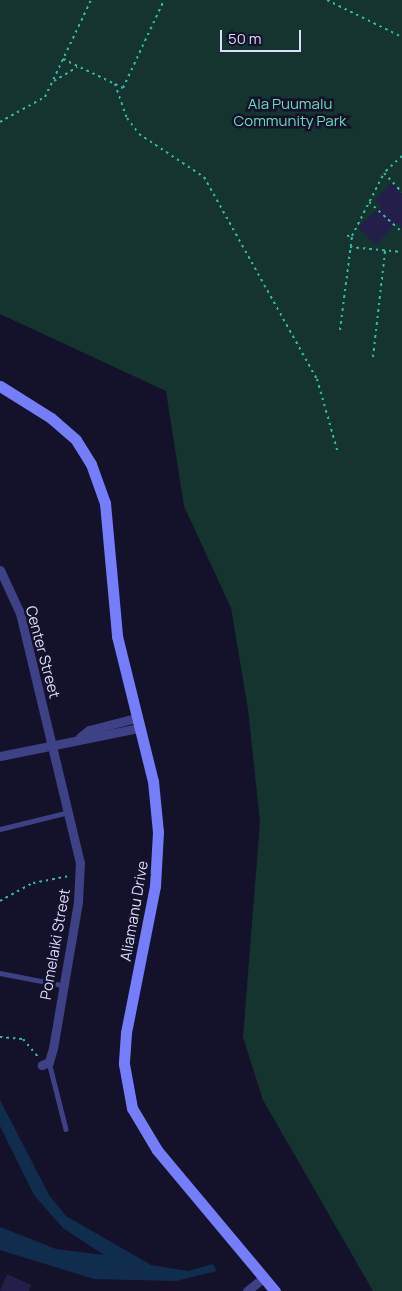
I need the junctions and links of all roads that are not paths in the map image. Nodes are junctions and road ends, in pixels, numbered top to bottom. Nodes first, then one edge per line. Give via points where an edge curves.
1 (0, 386) edge
2 (0, 570) edge
3 (138, 723) junction
4 (52, 743) junction
5 (0, 756) edge
6 (71, 812) junction
7 (0, 829) edge
8 (0, 973) edge
9 (62, 985) junction
10 (46, 1064) joint
11 (66, 1129) dead end
12 (264, 1277) junction
13 (272, 1290) edge
14 (247, 1291) edge

1 - 3 street, Aliamanu Drive via 64,428 83,448 96,474 106,510 117,636
2 - 4 street, Center Street via 20,613
3 - 4 street via 89,730 80,737
3 - 12 street, Aliamanu Drive via 153,782 158,848 151,913 127,1018 124,1064 128,1093 157,1150
4 - 5 street
4 - 6 street, Pomelaiki Street
6 - 7 lane
6 - 9 street, Pomelaiki Street via 80,883
8 - 9 lane
9 - 10 street, Pomelaiki Street
10 - 11 lane, Pomelaiki Street
12 - 13 street, Aliamanu Drive
12 - 14 street

